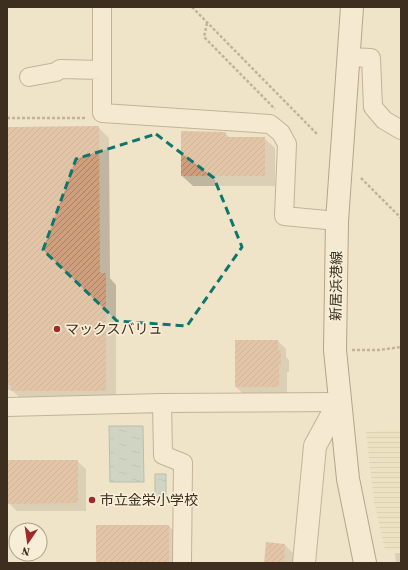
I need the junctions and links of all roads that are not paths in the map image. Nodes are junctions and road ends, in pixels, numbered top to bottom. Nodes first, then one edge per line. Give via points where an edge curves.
1 (102, 7) edge
2 (352, 7) edge
3 (348, 57) junction
4 (102, 70) junction
5 (29, 77) dead end
6 (401, 130) edge
7 (337, 221) junction
8 (162, 402) junction
9 (339, 402) junction
10 (7, 406) edge
11 (182, 563) edge
12 (304, 563) edge
13 (365, 563) edge

1 - 4 street
2 - 3 main road, 新居浜港線
3 - 6 street via 371,58 373,107 384,120
3 - 7 main road, 新居浜港線
4 - 5 street via 60,69
4 - 7 street via 102,113 270,124 281,133 287,144 284,216
7 - 9 main road, 新居浜港線 via 335,350
8 - 9 street
8 - 10 street
8 - 11 street via 163,455 183,464
9 - 12 main road via 315,446
9 - 13 main road, 新居浜港線 via 348,479

